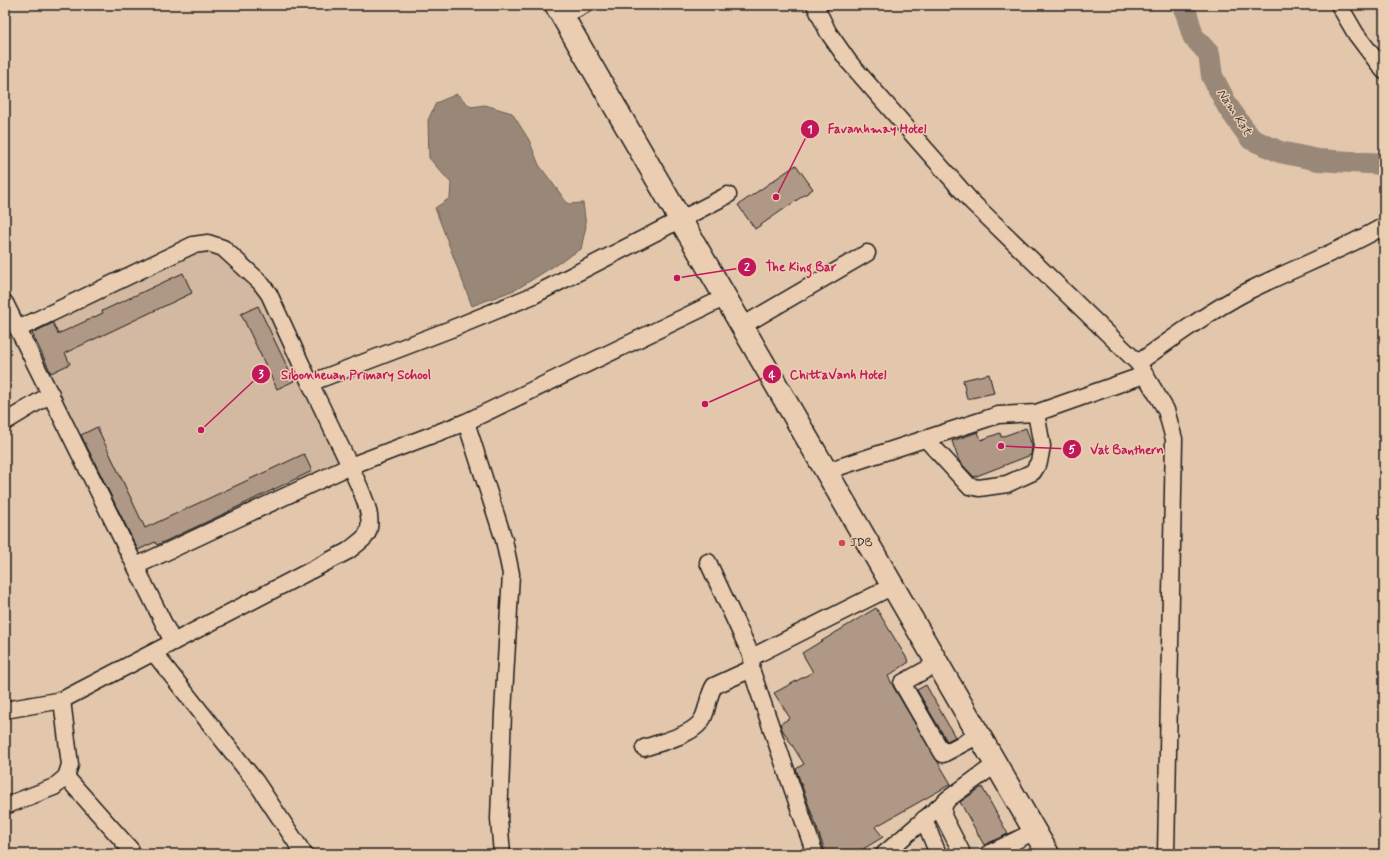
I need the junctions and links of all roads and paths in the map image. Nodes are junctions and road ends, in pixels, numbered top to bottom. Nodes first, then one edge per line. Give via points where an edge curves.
1 (584, 5) edge
2 (815, 5) edge
3 (1339, 5) edge
4 (560, 9) edge
5 (1384, 70) edge
6 (728, 195) dead end
7 (681, 220) junction
8 (1384, 226) edge
9 (867, 253) dead end
10 (726, 297) junction
11 (5, 302) edge
12 (742, 326) junction
13 (18, 329) junction
14 (1141, 369) junction
15 (310, 382) junction
16 (51, 394) junction
17 (1036, 413) junction
18 (5, 422) edge
19 (466, 422) junction
20 (926, 439) junction
21 (350, 466) junction
22 (827, 471) junction
23 (708, 562) dead end
24 (136, 566) junction
25 (893, 586) junction
26 (173, 642) junction
27 (154, 653) junction
28 (938, 663) junction
29 (752, 664) junction
30 (62, 700) junction
31 (5, 710) edge
32 (979, 735) junction
33 (644, 748) dead end
34 (996, 764) junction
35 (66, 777) junction
36 (948, 799) junction
37 (5, 806) edge
38 (924, 819) junction
39 (1035, 831) junction
40 (131, 850) dead end
41 (893, 851) edge
42 (963, 853) edge
43 (304, 854) edge
44 (502, 854) edge
45 (815, 854) edge
46 (938, 854) edge
47 (988, 854) edge
48 (1048, 854) edge
49 (1166, 854) edge

1 - 4 street
2 - 14 street via 828,32 850,62 971,201
3 - 5 street via 1356,34
4 - 7 highway
6 - 7 street
7 - 10 highway
7 - 15 street via 534,295
8 - 14 street via 1214,310
9 - 12 street
10 - 12 highway
10 - 19 street
11 - 13 street
12 - 22 highway
13 - 15 street via 193,245 208,243 223,248 260,282 269,294
13 - 16 street
14 - 17 street
14 - 49 street via 1166,410 1174,439
15 - 21 street
16 - 18 street
16 - 24 street
17 - 20 street via 998,415
17 - 20 street via 1042,446 1039,462 1033,472 1007,484 979,488 969,486
19 - 21 street
19 - 44 street via 504,540 511,574 499,819
20 - 22 street
21 - 24 street
21 - 26 street via 370,521 366,536 348,551
22 - 25 highway
23 - 29 street
24 - 26 street
25 - 28 highway
25 - 29 street
26 - 27 street
27 - 30 street
27 - 43 street via 256,782
28 - 32 highway
28 - 32 street via 902,683 943,754
29 - 33 street via 714,686 700,725
29 - 45 street
30 - 31 street
30 - 35 street via 70,765
32 - 34 highway
34 - 36 street
34 - 39 highway
35 - 37 street via 54,787
35 - 40 street
36 - 38 street
36 - 42 street via 943,816
38 - 41 street
38 - 46 street
39 - 47 street
39 - 48 highway

